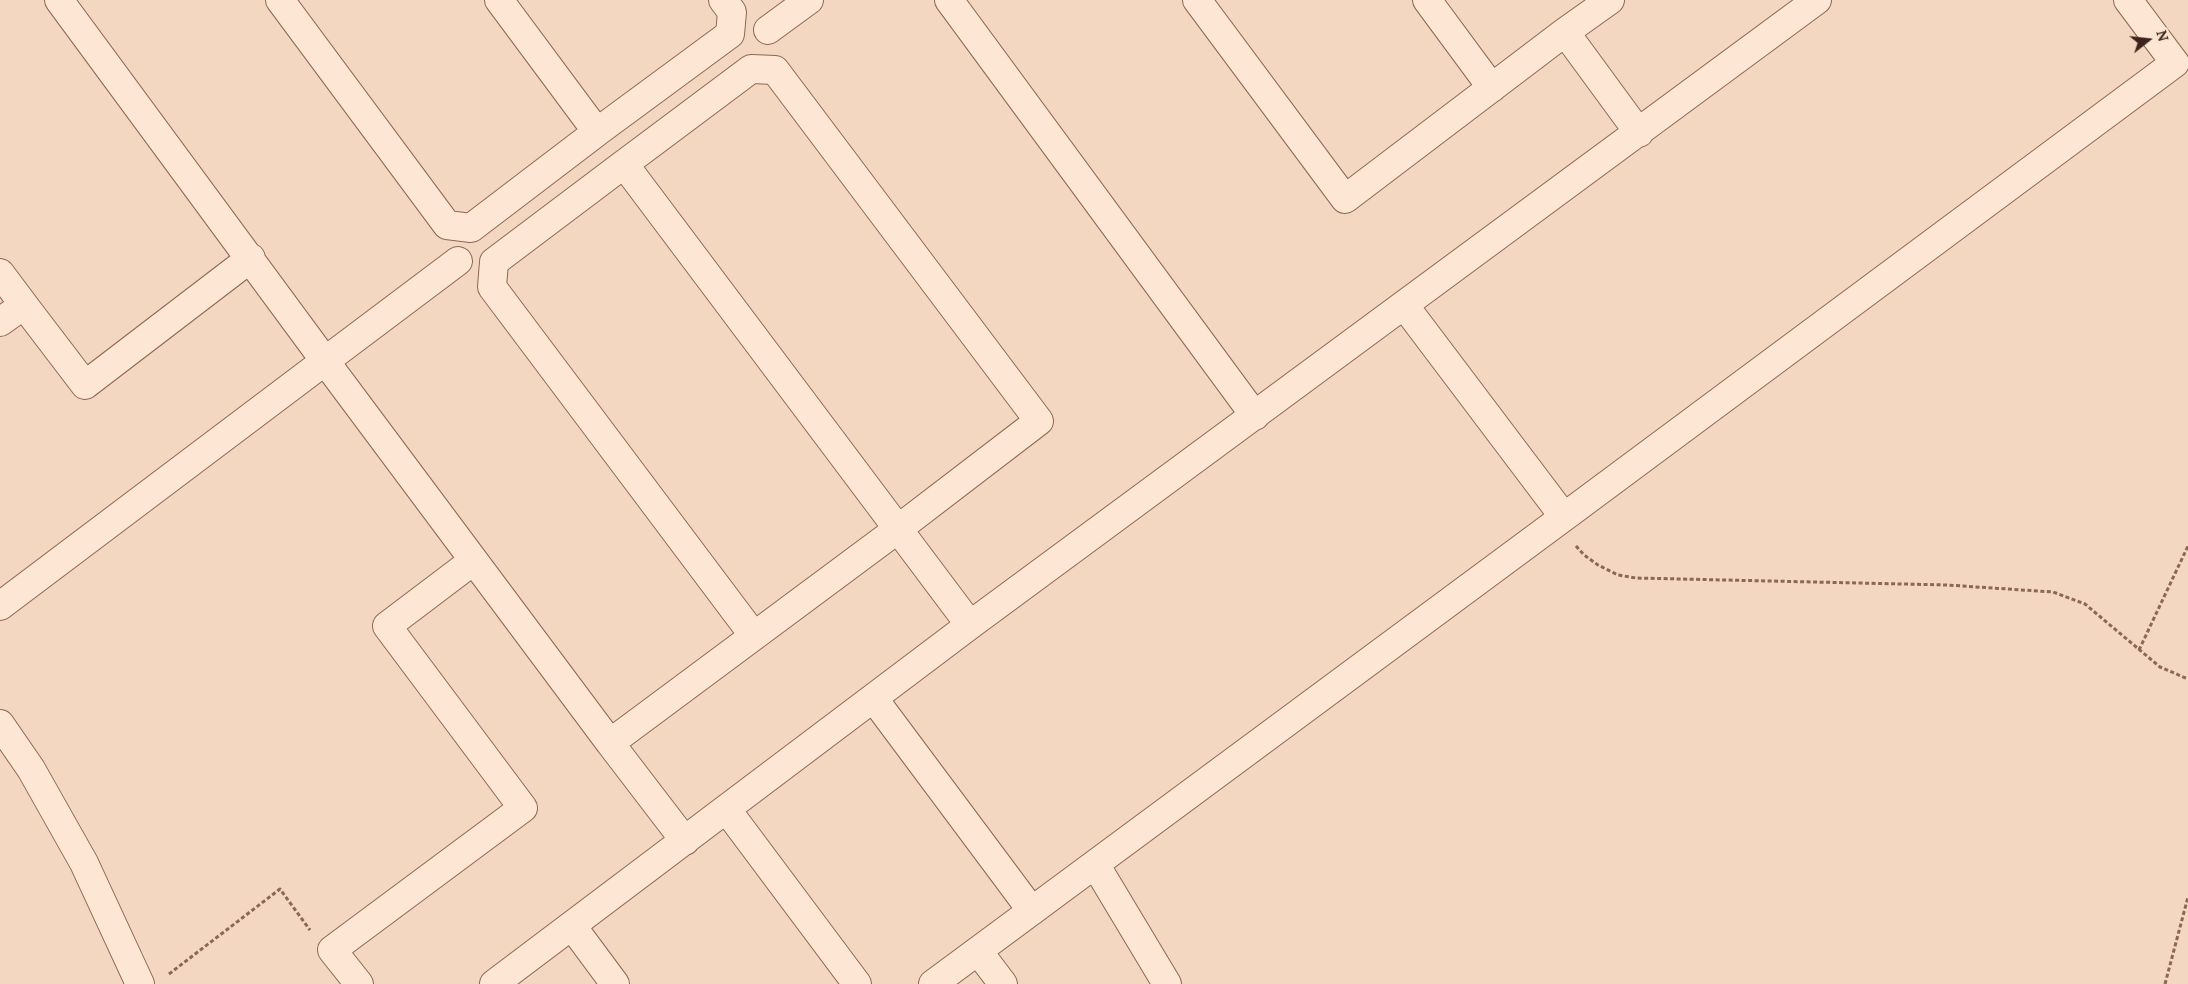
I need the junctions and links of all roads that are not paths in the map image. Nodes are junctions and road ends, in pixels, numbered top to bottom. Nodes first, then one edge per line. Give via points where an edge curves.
1 (59, 0) edge
2 (280, 0) edge
3 (499, 0) edge
4 (723, 0) edge
5 (809, 0) edge
6 (949, 0) edge
7 (1197, 0) edge
8 (1427, 0) edge
9 (1610, 0) edge
10 (1817, 0) edge
11 (2128, 0) edge
12 (768, 30) dead end
13 (1565, 32) junction
14 (1492, 88) junction
15 (597, 132) junction
16 (1639, 133) junction
17 (624, 164) junction
18 (251, 258) junction
19 (458, 262) dead end
20 (0, 273) edge
21 (24, 305) junction
22 (1404, 305) junction
23 (0, 322) edge
24 (325, 361) junction
25 (1255, 416) junction
26 (1560, 519) junction
27 (898, 529) junction
28 (473, 561) junction
29 (0, 606) edge
30 (970, 625) junction
31 (754, 636) junction
32 (874, 699) junction
33 (0, 724) edge
34 (610, 743) junction
35 (727, 810) junction
36 (685, 841) junction
37 (1095, 864) junction
38 (1032, 910) junction
39 (572, 926) junction
40 (978, 951) junction
41 (140, 984) edge
42 (359, 984) edge
43 (494, 984) edge
44 (615, 984) edge
45 (856, 984) edge
46 (933, 984) edge
47 (1003, 984) edge
48 (1167, 984) edge

1 - 18 street
2 - 15 street via 447,225 471,228
3 - 15 street
4 - 15 street via 732,12 730,34
5 - 12 street
6 - 25 street
7 - 14 street via 1345,199
8 - 14 street
9 - 13 street
10 - 16 street
11 - 26 street via 2175,63
13 - 14 street
13 - 16 street
16 - 22 street
17 - 27 street
17 - 27 street via 752,69 776,70 1039,421
17 - 31 street via 494,262 492,287
18 - 21 street via 85,385
18 - 24 street
19 - 24 street
20 - 21 street
21 - 23 street
22 - 25 street
22 - 26 street
24 - 28 street
24 - 29 street
25 - 30 street
26 - 37 street
27 - 30 street
27 - 31 street
28 - 34 street
28 - 42 street via 388,626 522,808 332,950
30 - 32 street
31 - 34 street
32 - 35 street
32 - 38 street
33 - 41 street via 31,769 84,864
34 - 36 street
35 - 36 street
35 - 45 street
36 - 39 street
37 - 38 street
37 - 48 street
38 - 40 street
39 - 43 street
39 - 44 street
40 - 46 street
40 - 47 street

